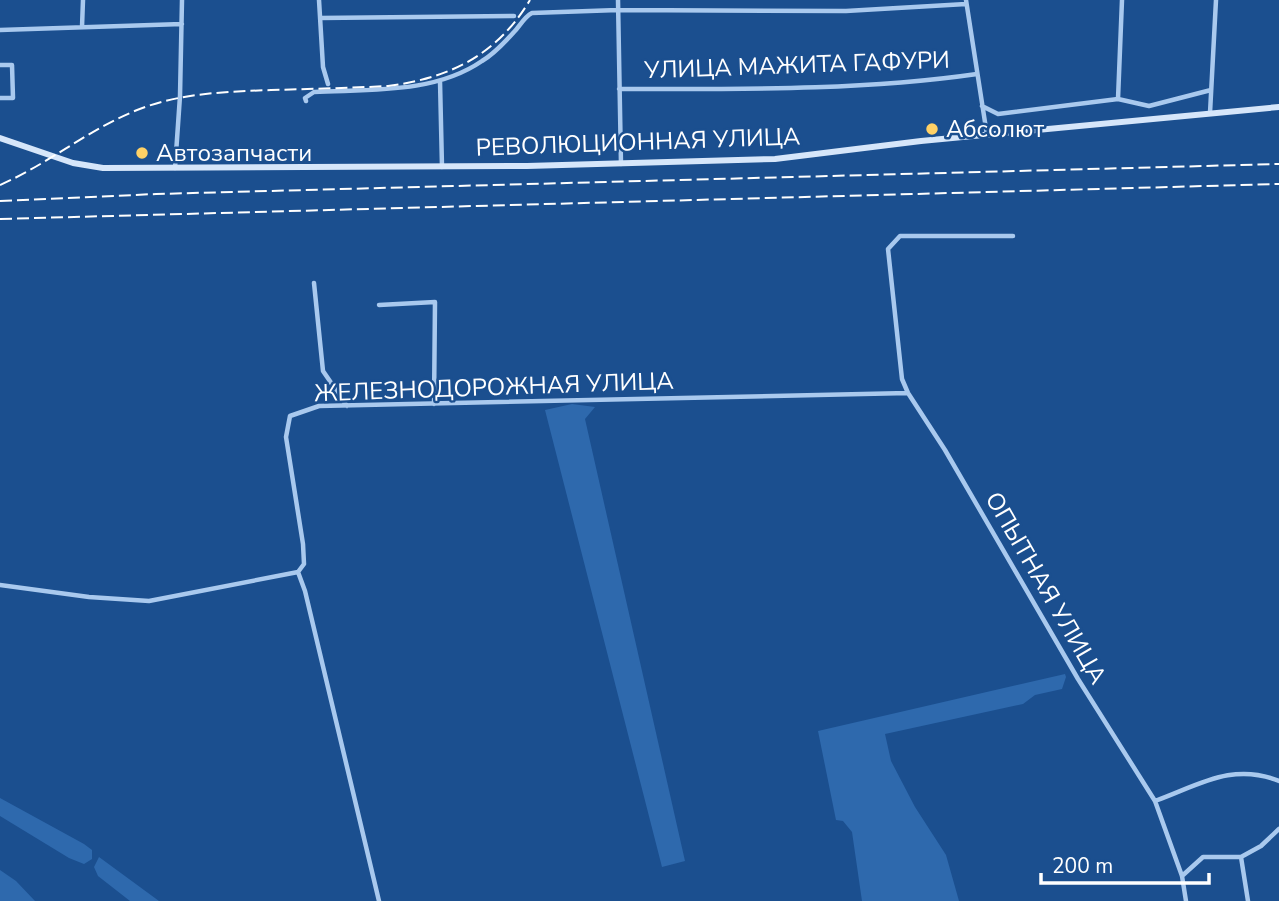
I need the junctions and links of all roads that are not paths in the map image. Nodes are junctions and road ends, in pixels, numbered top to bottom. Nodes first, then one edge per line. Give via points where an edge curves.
1 (83, 0) edge
2 (182, 0) edge
3 (319, 0) edge
4 (618, 0) edge
5 (1122, 0) edge
6 (1216, 0) edge
7 (966, 2) edge
8 (618, 10) junction
9 (514, 16) dead end
10 (320, 18) junction
11 (182, 24) junction
12 (82, 27) junction
13 (0, 30) edge
14 (0, 65) edge
15 (977, 75) junction
16 (440, 81) junction
17 (328, 84) dead end
18 (619, 89) junction
19 (1211, 90) junction
20 (0, 98) edge
21 (1118, 99) junction
22 (306, 101) dead end
23 (982, 106) junction
24 (1279, 107) edge
25 (1209, 113) junction
26 (987, 135) junction
27 (0, 138) edge
28 (621, 164) junction
29 (442, 167) junction
30 (175, 168) junction
31 (1013, 236) dead end
32 (314, 283) dead end
33 (379, 304) dead end
34 (908, 393) junction
35 (434, 404) junction
36 (347, 406) junction
37 (298, 572) junction
38 (0, 585) edge
39 (1279, 781) edge
40 (1155, 801) junction
41 (1279, 829) edge
42 (1241, 857) junction
43 (1182, 876) junction
44 (379, 901) edge
45 (1186, 901) edge
46 (1248, 901) edge

1 - 12 street
2 - 11 street
3 - 10 street
4 - 8 street
5 - 21 street
6 - 19 street
7 - 8 street via 846,11
7 - 15 street
8 - 16 street via 527,15 483,61
8 - 18 street
9 - 10 street
10 - 17 street
11 - 12 street
11 - 30 street
12 - 13 street
14 - 20 street via 12,65 13,98
15 - 18 street, УЛИЦА МАЖИТА ГАФУРИ via 926,82
15 - 23 street
16 - 22 street via 314,92
16 - 29 street
18 - 28 street
19 - 21 street via 1149,106
19 - 25 street
21 - 23 street via 998,114
23 - 26 street
24 - 25 main road, РЕВОЛЮЦИОННАЯ УЛИЦА
25 - 26 main road, РЕВОЛЮЦИОННАЯ УЛИЦА
26 - 28 main road, РЕВОЛЮЦИОННАЯ УЛИЦА via 775,159
27 - 30 main road, РЕВОЛЮЦИОННАЯ УЛИЦА via 87,166
28 - 29 main road, РЕВОЛЮЦИОННАЯ УЛИЦА
29 - 30 main road, РЕВОЛЮЦИОННАЯ УЛИЦА
31 - 34 street, ОПЫТНАЯ УЛИЦА via 900,236 888,249 902,379
32 - 36 street via 323,372
33 - 35 street via 435,302
34 - 35 street, ЖЕЛЕЗНОДОРОЖНАЯ УЛИЦА
34 - 40 street, ОПЫТНАЯ УЛИЦА
35 - 36 street, ЖЕЛЕЗНОДОРОЖНАЯ УЛИЦА
36 - 37 street, ЖЕЛЕЗНОДОРОЖНАЯ УЛИЦА via 319,407 290,416 286,437 303,544 304,564
37 - 38 street via 149,601
37 - 44 street
39 - 40 street via 1255,773 1229,774
40 - 43 street, ОПЫТНАЯ УЛИЦА
41 - 42 street
42 - 43 street via 1203,857
42 - 46 street
43 - 45 street, ОПЫТНАЯ УЛИЦА

